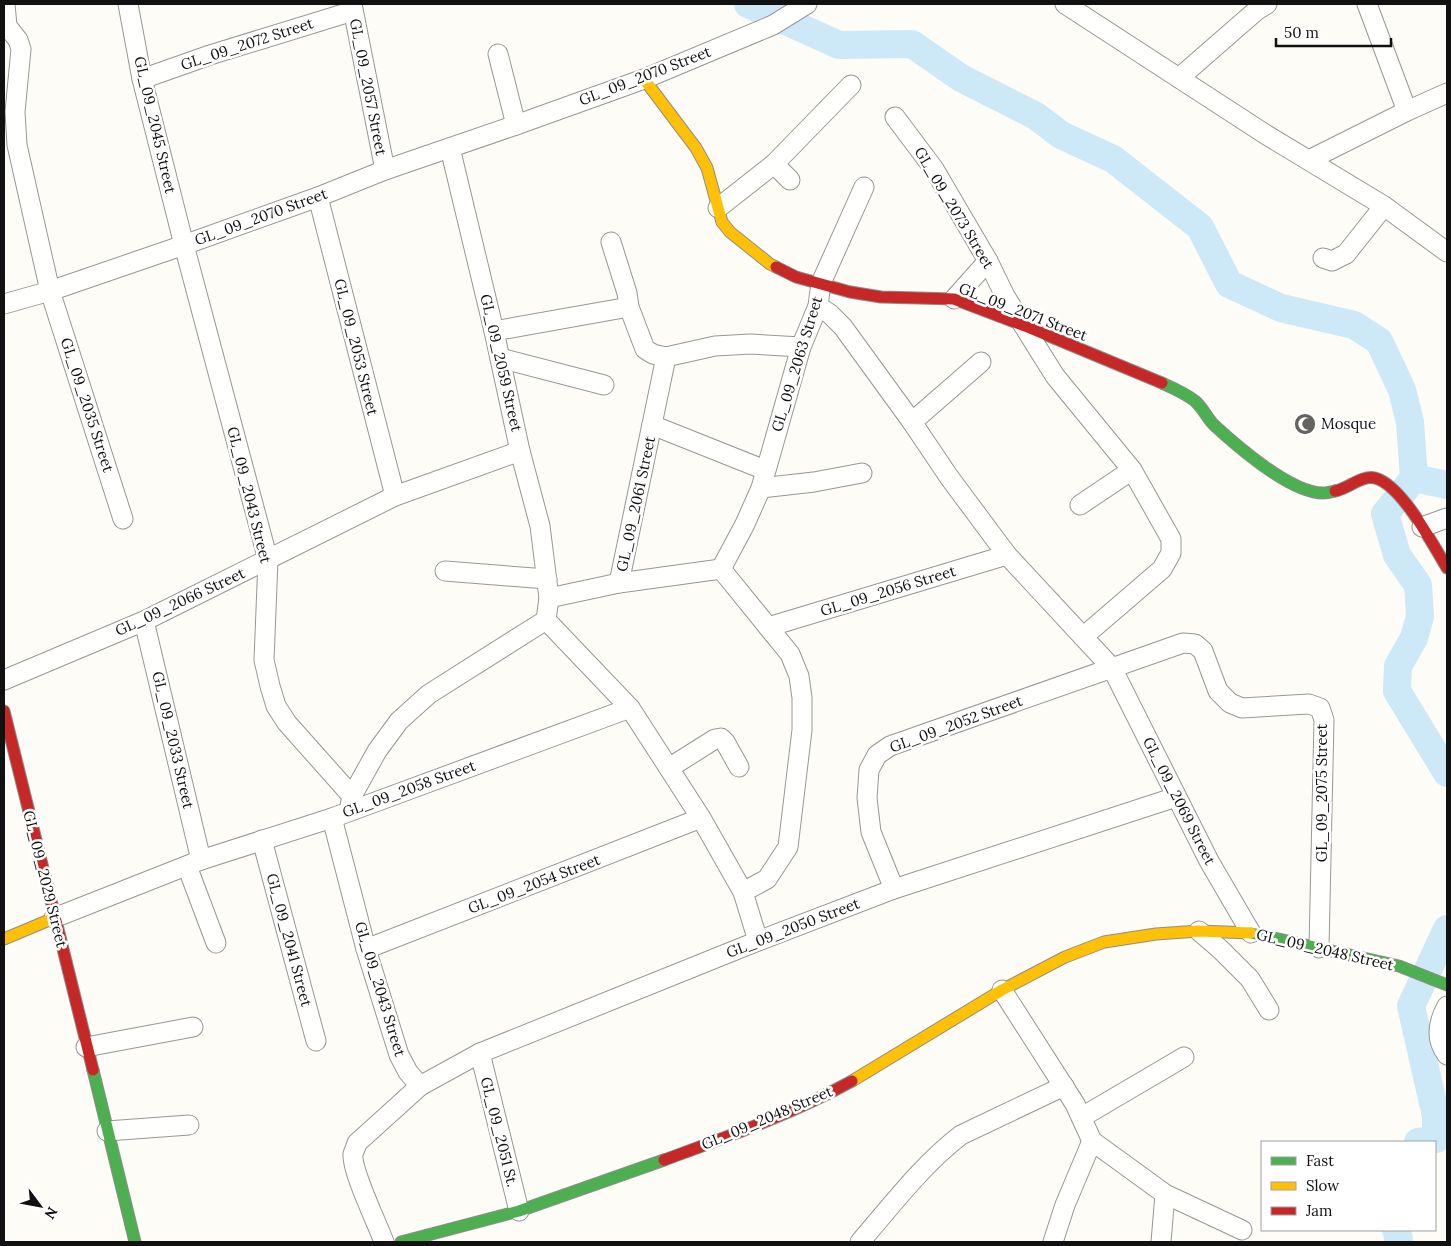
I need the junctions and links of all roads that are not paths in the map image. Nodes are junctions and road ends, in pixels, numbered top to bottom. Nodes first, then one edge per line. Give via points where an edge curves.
1 (5, 4) edge
2 (128, 4) edge
3 (807, 4) edge
4 (1065, 4) edge
5 (1367, 4) edge
6 (1258, 6) edge
7 (353, 7) edge
8 (5, 27) edge
9 (498, 54) dead end
10 (1178, 78) junction
11 (142, 79) junction
12 (644, 79) junction
13 (851, 86) dead end
14 (1447, 93) edge
15 (1407, 111) junction
16 (895, 117) dead end
17 (516, 125) junction
18 (450, 148) junction
19 (1309, 160) junction
20 (774, 164) junction
21 (385, 170) junction
22 (790, 180) dead end
23 (864, 187) dead end
24 (318, 197) junction
25 (1384, 206) junction
26 (718, 208) junction
27 (611, 242) dead end
28 (184, 245) junction
29 (1447, 252) edge
30 (1323, 258) dead end
31 (988, 261) junction
32 (821, 283) junction
33 (50, 291) junction
34 (954, 299) junction
35 (4, 304) edge
36 (629, 306) junction
37 (818, 306) junction
38 (1025, 326) junction
39 (494, 331) junction
40 (800, 347) junction
41 (666, 357) junction
42 (500, 358) junction
43 (981, 362) dead end
44 (604, 385) dead end
45 (912, 422) junction
46 (652, 425) junction
47 (520, 451) junction
48 (1132, 470) junction
49 (862, 473) dead end
50 (763, 479) junction
51 (395, 496) junction
52 (1080, 506) dead end
53 (1447, 518) edge
54 (124, 519) dead end
55 (1417, 519) junction
56 (1007, 555) junction
57 (268, 560) junction
58 (1447, 568) edge
59 (721, 569) junction
60 (445, 571) dead end
61 (547, 579) junction
62 (619, 583) junction
63 (549, 598) junction
64 (546, 620) junction
65 (144, 621) junction
66 (768, 626) junction
67 (1083, 637) junction
68 (1112, 668) junction
69 (4, 680) edge
70 (630, 708) junction
71 (4, 711) edge
72 (739, 767) dead end
73 (669, 768) junction
74 (1176, 797) junction
75 (345, 808) junction
76 (701, 818) junction
77 (262, 840) junction
78 (194, 863) junction
79 (894, 889) junction
80 (743, 892) junction
81 (54, 918) junction
82 (1199, 931) junction
83 (1251, 933) junction
84 (4, 939) edge
85 (758, 941) junction
86 (216, 943) dead end
87 (1320, 948) junction
88 (366, 949) junction
89 (1442, 983) edge
90 (1002, 990) junction
91 (1447, 1006) edge
92 (1269, 1010) dead end
93 (193, 1027) dead end
94 (316, 1040) dead end
95 (86, 1047) junction
96 (480, 1053) junction
97 (1447, 1055) edge
98 (1184, 1057) dead end
99 (420, 1086) junction
100 (1064, 1086) junction
101 (1082, 1117) junction
102 (189, 1125) dead end
103 (107, 1131) junction
104 (1092, 1140) junction
105 (1165, 1194) junction
106 (519, 1211) junction
107 (1242, 1230) dead end
108 (434, 1238) edge
109 (135, 1242) edge
110 (384, 1242) edge
111 (401, 1242) edge
112 (860, 1242) edge
113 (1053, 1242) edge
114 (1162, 1242) edge

1 - 8 street
2 - 11 street, GL_09_2045 Street
3 - 12 street, GL_09_2070 Street via 774,25
4 - 10 street
5 - 15 street
6 - 10 street
7 - 11 street, GL_09_2072 Street
7 - 21 street, GL_09_2057 Street
8 - 33 street, GL_09_2035 Street via 18,40 21,49 15,112 17,145
9 - 17 street
10 - 19 street
11 - 28 street, GL_09_2045 Street
12 - 17 street, GL_09_2070 Street
12 - 26 street, GL_09_2071 Street via 696,148 706,168
13 - 20 street
14 - 15 street
15 - 19 street
16 - 31 street, GL_09_2073 Street via 934,168
17 - 18 street, GL_09_2070 Street
18 - 21 street, GL_09_2070 Street
18 - 39 street, GL_09_2059 Street
19 - 25 street
20 - 22 street
20 - 26 street
21 - 24 street, GL_09_2070 Street
23 - 32 street, GL_09_2063 Street
24 - 28 street, GL_09_2070 Street
24 - 51 street, GL_09_2053 Street
25 - 29 street
25 - 30 street via 1346,254 1332,261
26 - 32 street, GL_09_2071 Street via 722,222 730,232 770,264 796,277
27 - 36 street
28 - 33 street, GL_09_2070 Street
28 - 57 street, GL_09_2043 Street
31 - 34 street
31 - 38 street, GL_09_2073 Street via 1005,296
32 - 34 street, GL_09_2071 Street via 881,298
32 - 37 street, GL_09_2063 Street
33 - 35 street, GL_09_2070 Street
33 - 54 street, GL_09_2035 Street
34 - 38 street, GL_09_2071 Street
36 - 39 street
36 - 41 street via 645,349
37 - 40 street, GL_09_2063 Street
37 - 45 street, GL_09_2069 Street via 843,327
38 - 48 street, GL_09_2073 Street via 1055,376
38 - 55 street, GL_09_2071 Street via 1174,388 1196,402 1213,424 1288,482 1323,493 1342,490 1365,478 1376,478 1391,487
39 - 42 street, GL_09_2059 Street
40 - 41 street via 716,346
40 - 50 street, GL_09_2063 Street
41 - 46 street, GL_09_2061 Street
42 - 44 street
42 - 47 street, GL_09_2059 Street
43 - 45 street
45 - 56 street, GL_09_2069 Street
46 - 50 street, GL_09_2061 Street
46 - 62 street, GL_09_2061 Street
47 - 51 street, GL_09_2066 Street
47 - 61 street, GL_09_2059 Street via 540,526
48 - 52 street
48 - 67 street, GL_09_2073 Street via 1171,539 1171,553 1162,569
49 - 50 street via 814,482
50 - 59 street, GL_09_2063 Street via 745,524
51 - 57 street, GL_09_2066 Street
53 - 55 street
55 - 58 street
56 - 66 street, GL_09_2056 Street
56 - 67 street, GL_09_2069 Street
57 - 65 street, GL_09_2066 Street
57 - 75 street, GL_09_2043 Street via 264,660 276,706
59 - 62 street
59 - 66 street
60 - 61 street
61 - 63 street, GL_09_2059 Street
62 - 63 street
63 - 64 street, GL_09_2059 Street
64 - 70 street
64 - 75 street via 429,694 399,721 377,751
65 - 69 street, GL_09_2066 Street
65 - 78 street, GL_09_2033 Street
66 - 80 street via 790,654 799,676 802,730 788,847 767,879
67 - 68 street, GL_09_2069 Street
68 - 74 street, GL_09_2069 Street
68 - 79 street, GL_09_2052 Street via 890,746 877,755 869,770 870,832
68 - 87 street, GL_09_2075 Street via 1183,642 1195,644 1203,651 1218,691 1230,703 1242,708 1309,704 1320,708 1324,720
70 - 73 street
70 - 75 street, GL_09_2058 Street
71 - 81 street, GL_09_2029 Street
72 - 73 street via 725,742 715,738
73 - 76 street
74 - 79 street, GL_09_2050 Street
74 - 83 street, GL_09_2069 Street
75 - 77 street, GL_09_2058 Street
75 - 88 street, GL_09_2043 Street
76 - 80 street
76 - 88 street, GL_09_2054 Street
77 - 78 street, GL_09_2058 Street
77 - 94 street, GL_09_2041 Street
78 - 81 street, GL_09_2058 Street
78 - 86 street
79 - 85 street, GL_09_2050 Street
80 - 85 street
81 - 84 street
81 - 95 street, GL_09_2029 Street
82 - 83 street, GL_09_2048 Street
82 - 90 street, GL_09_2048 Street via 1104,942 1065,957
82 - 92 street via 1250,979
83 - 87 street, GL_09_2048 Street
85 - 96 street, GL_09_2050 Street
87 - 89 street, GL_09_2048 Street via 1399,966
88 - 99 street, GL_09_2043 Street via 399,1055
90 - 100 street
90 - 106 street, GL_09_2048 Street via 817,1100 750,1128
91 - 97 street via 1439,1030 1440,1046
93 - 95 street
95 - 103 street, GL_09_2029 Street
96 - 99 street, GL_09_2050 Street
96 - 106 street, GL_09_2051 St.
98 - 101 street
99 - 110 street via 357,1144 353,1154 358,1177
100 - 101 street
100 - 112 street via 962,1135 948,1145
101 - 104 street
102 - 103 street
103 - 109 street, GL_09_2029 Street
104 - 105 street
104 - 113 street
105 - 107 street
105 - 114 street
106 - 108 street, GL_09_2048 Street
108 - 111 street, GL_09_2048 Street

